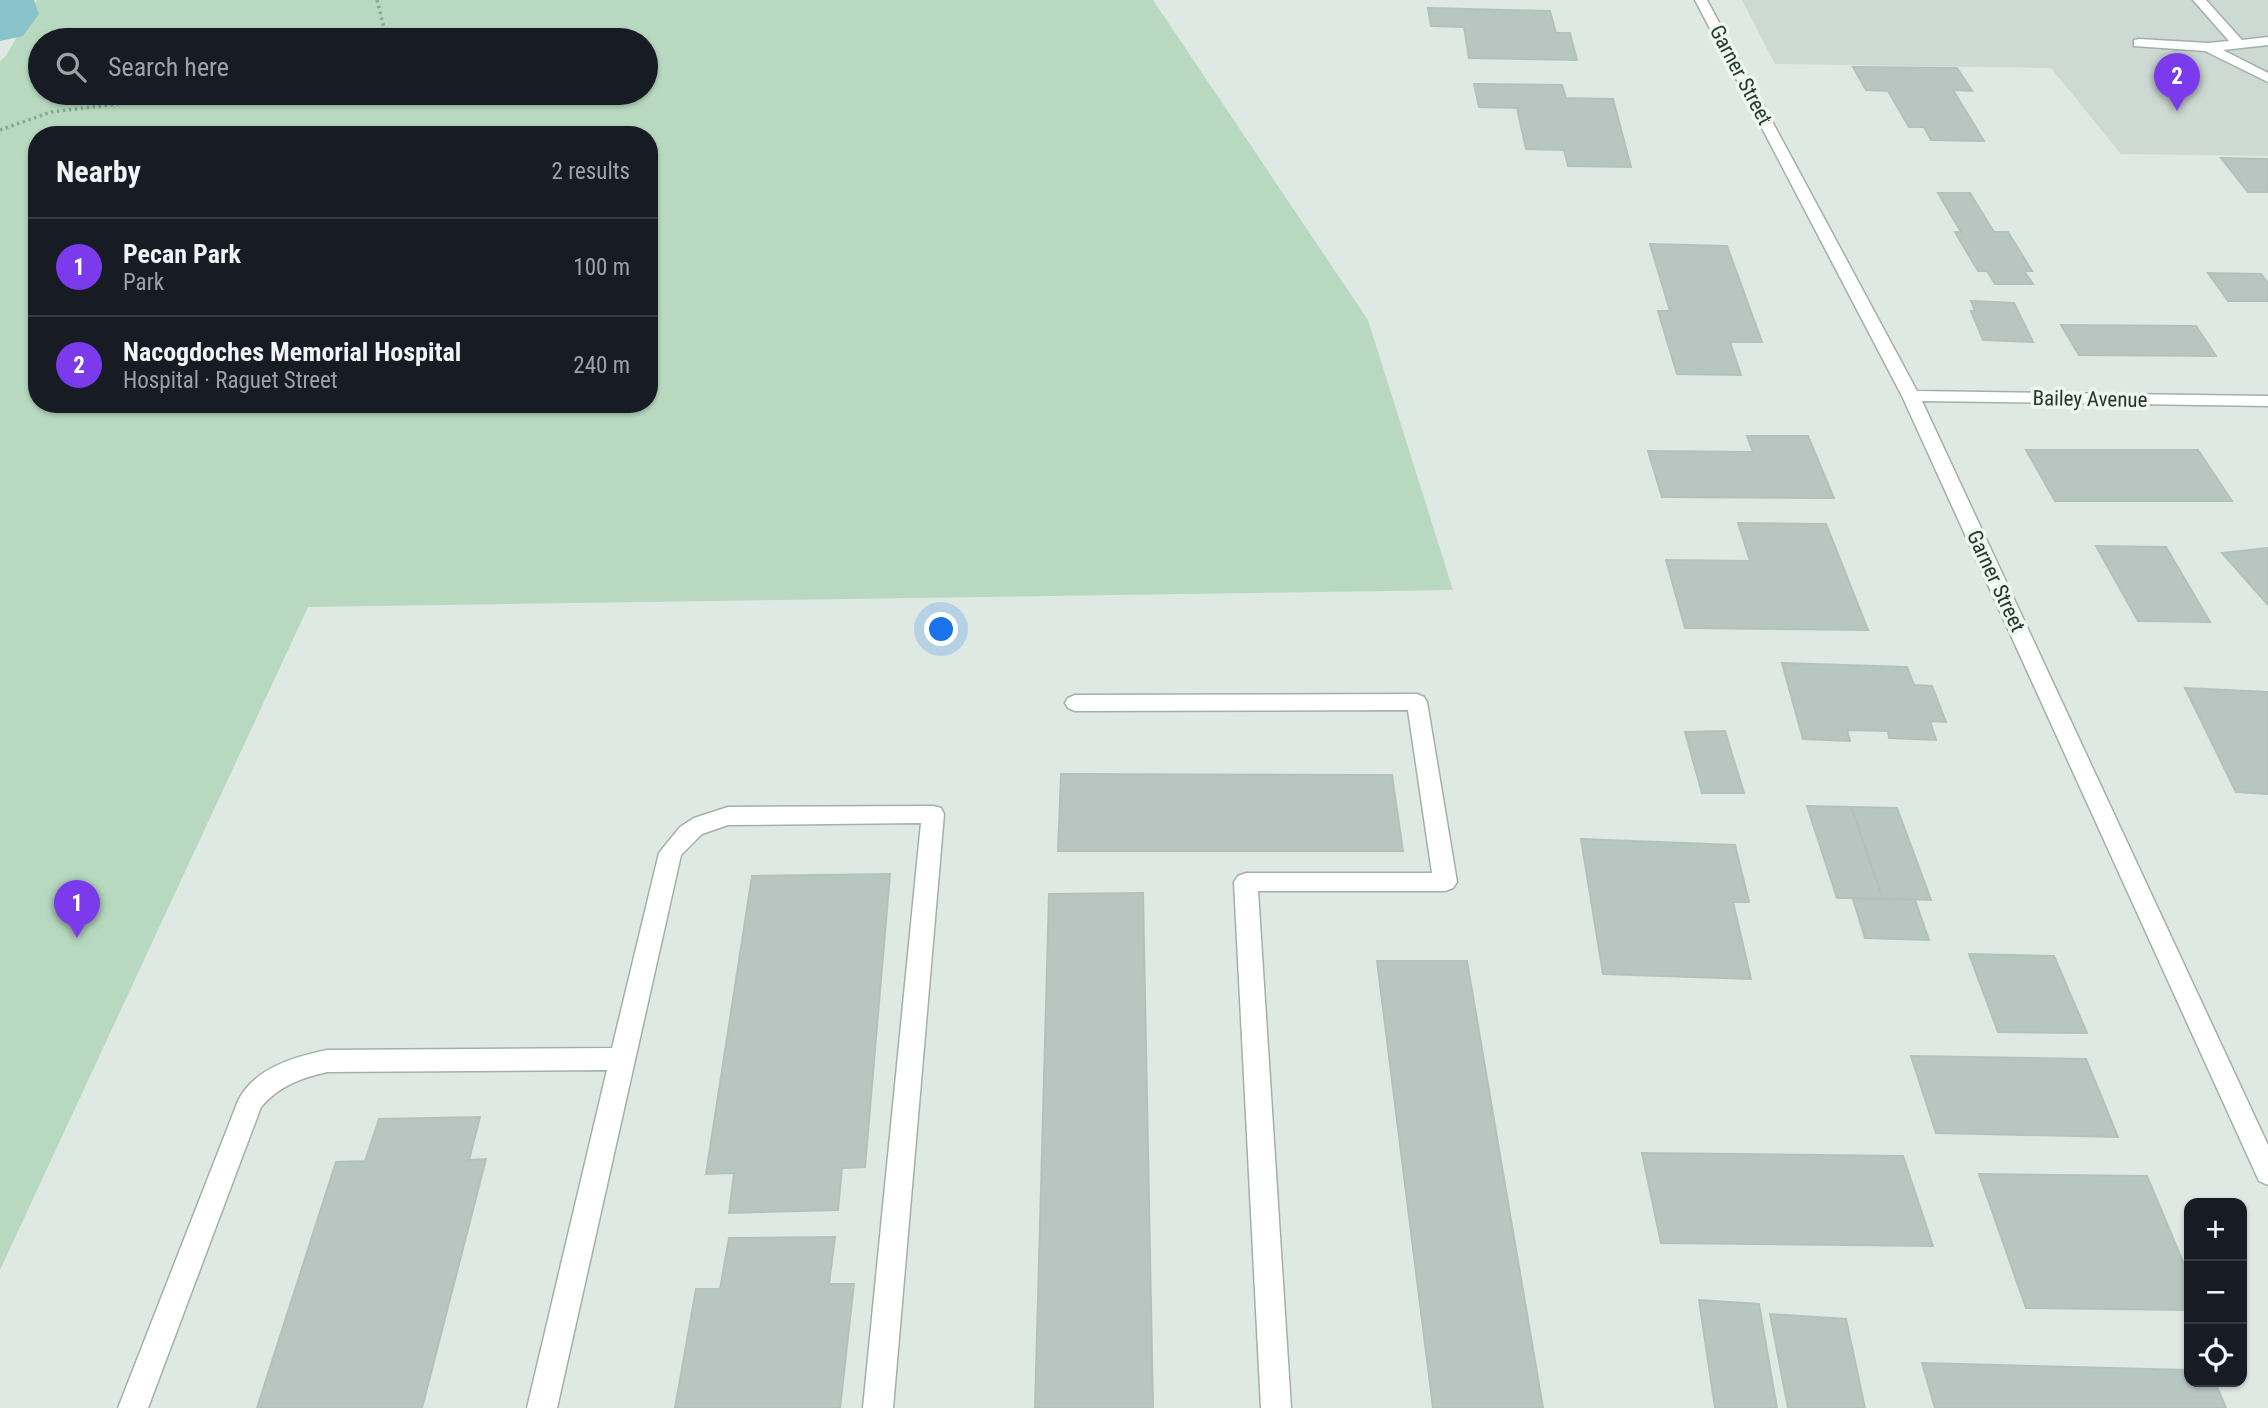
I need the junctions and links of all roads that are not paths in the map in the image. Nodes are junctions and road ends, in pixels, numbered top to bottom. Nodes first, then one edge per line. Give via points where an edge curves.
1 (1701, 0) edge
2 (2199, 0) edge
3 (2268, 41) edge
4 (2139, 43) dead end
5 (2237, 43) junction
6 (2208, 47) junction
7 (2268, 78) edge
8 (1911, 396) junction
9 (2268, 401) edge
10 (1075, 702) dead end
11 (622, 1059) junction
12 (2268, 1173) edge
13 (133, 1408) edge
14 (542, 1408) edge
15 (878, 1408) edge
16 (1276, 1408) edge

1 - 8 street, Garner Street
2 - 5 street
3 - 5 street
4 - 6 street
5 - 6 street
6 - 7 street
8 - 9 street, Bailey Avenue
8 - 12 street, Garner Street
10 - 16 street via 1417,702 1446,882 1246,882
11 - 13 street via 327,1061 293,1070 267,1084 251,1101
11 - 14 street
11 - 15 street via 670,853 678,839 701,824 728,816 933,814

